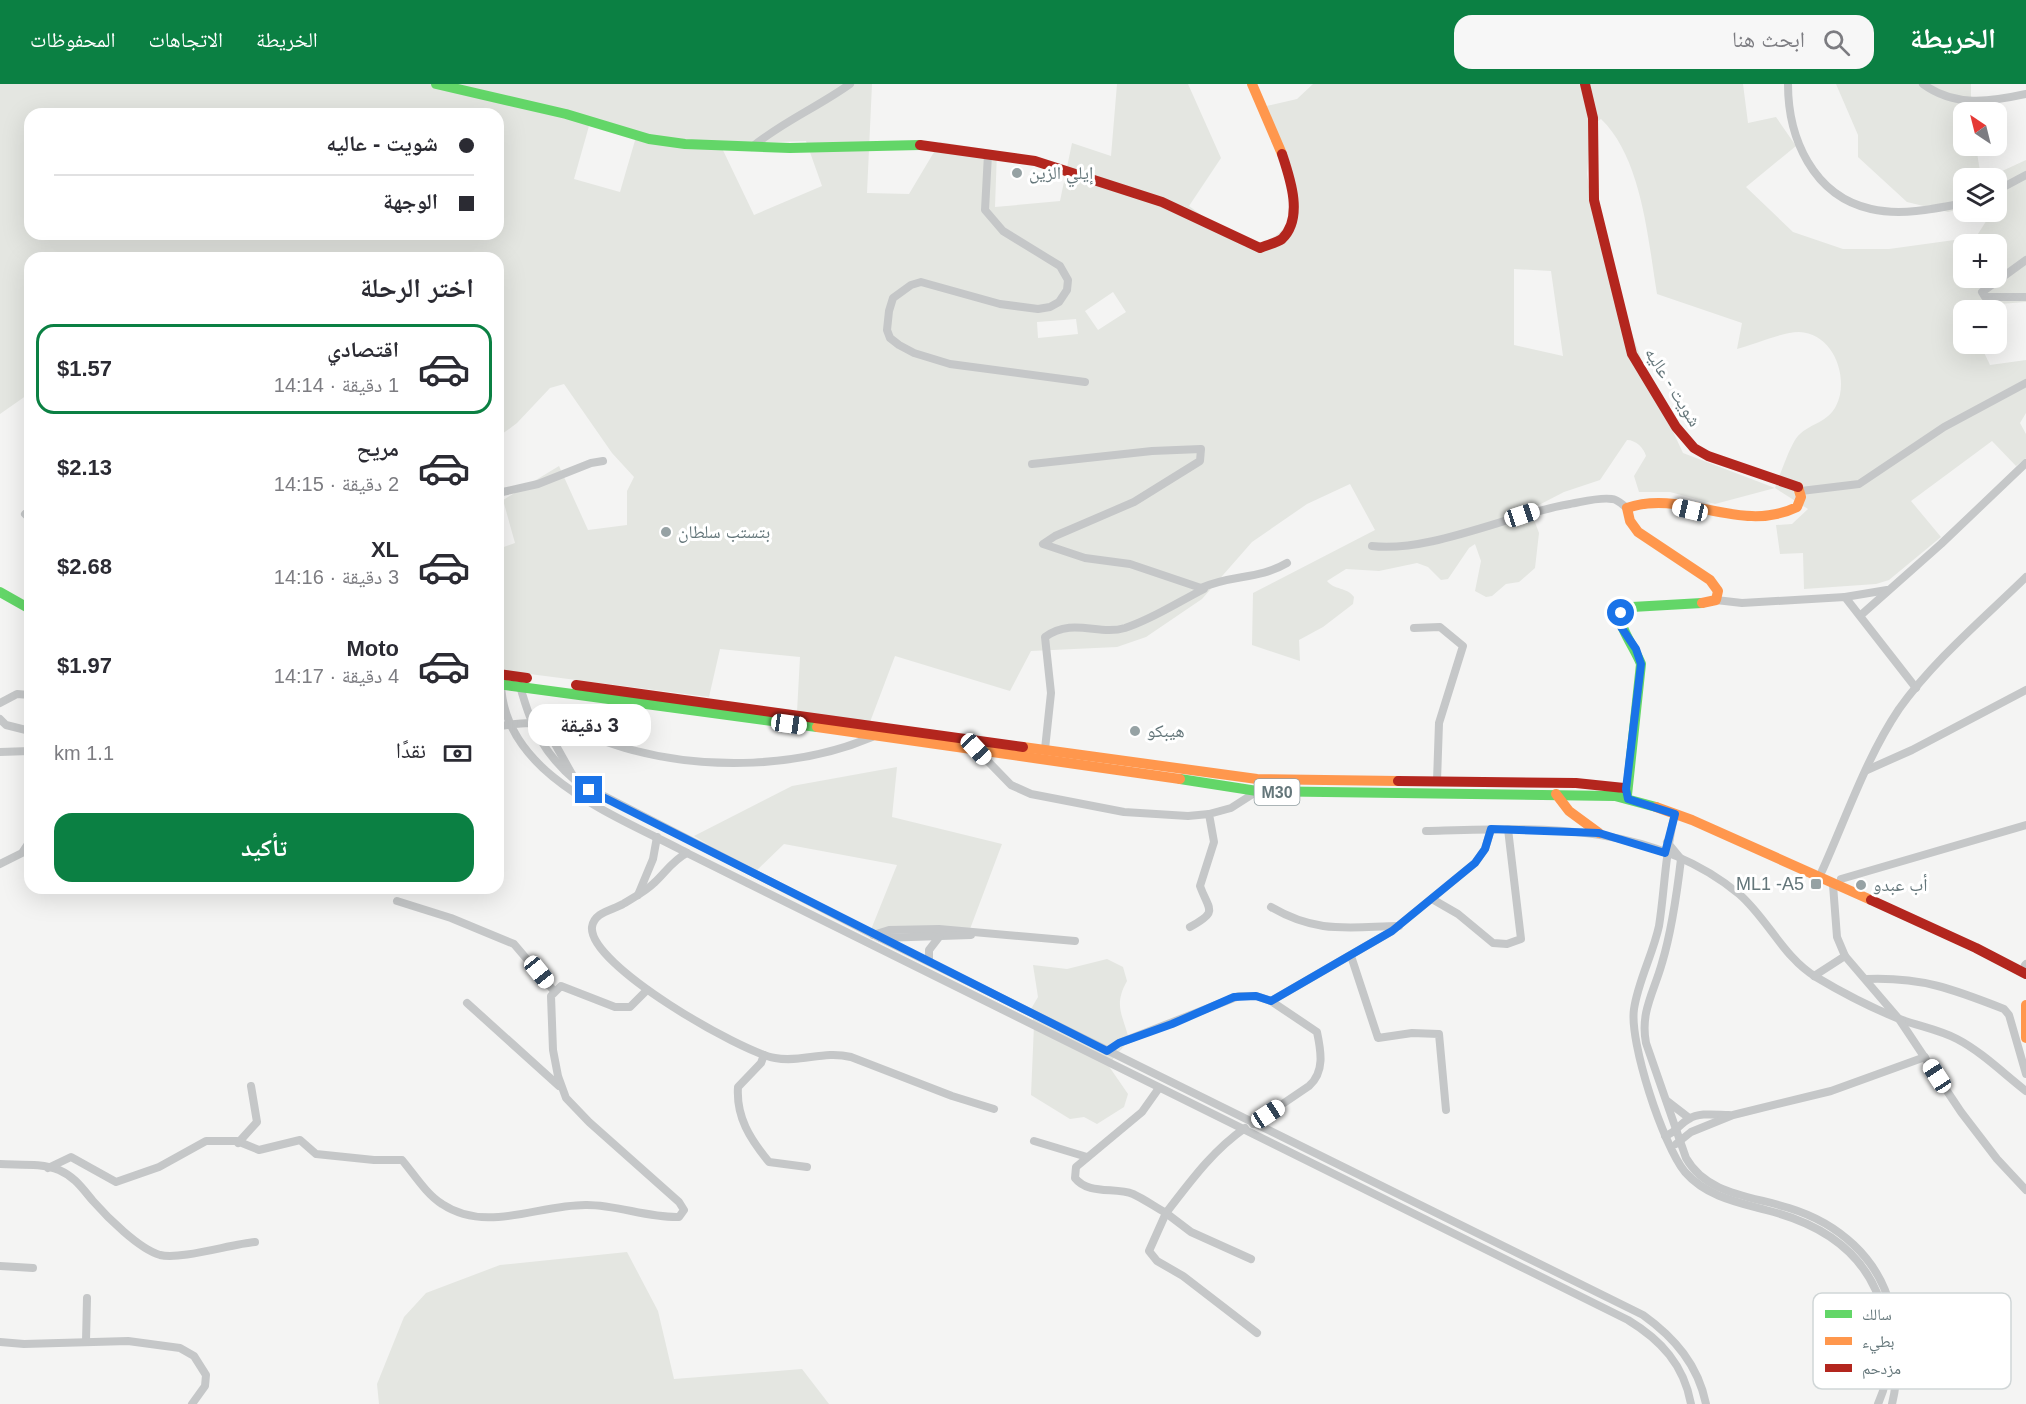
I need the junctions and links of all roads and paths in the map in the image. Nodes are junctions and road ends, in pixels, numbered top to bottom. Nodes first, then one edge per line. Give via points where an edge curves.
1 (436, 84) edge
2 (850, 84) edge
3 (1252, 84) edge
4 (1585, 84) edge
5 (1788, 84) edge
6 (1923, 84) edge
7 (2026, 94) edge
8 (750, 148) junction
9 (988, 154) junction
10 (2026, 175) edge
11 (2007, 185) edge
12 (1953, 204) edge
13 (2026, 260) edge
14 (2026, 297) edge
15 (1085, 382) dead end
16 (2026, 383) edge
17 (603, 461) dead end
18 (2026, 463) edge
19 (1032, 464) dead end
20 (1801, 491) junction
21 (504, 492) edge
22 (1628, 508) junction
23 (1372, 546) dead end
24 (1287, 563) dead end
25 (2026, 577) edge
26 (0, 584) edge
27 (1201, 588) junction
28 (1887, 590) junction
29 (0, 592) edge
30 (24, 597) edge
31 (1845, 597) junction
32 (1716, 600) junction
33 (24, 606) edge
34 (1861, 615) junction
35 (1414, 628) dead end
36 (504, 682) edge
37 (504, 682) edge
38 (2026, 682) edge
39 (520, 686) junction
40 (1916, 688) junction
41 (2026, 690) edge
42 (2017, 694) junction
43 (24, 695) edge
44 (0, 703) edge
45 (504, 712) edge
46 (0, 719) edge
47 (531, 723) junction
48 (511, 725) junction
49 (504, 726) edge
50 (545, 726) junction
51 (24, 730) edge
52 (873, 736) junction
53 (976, 749) junction
54 (1045, 749) junction
55 (24, 751) edge
56 (0, 752) edge
57 (1106, 763) junction
58 (1867, 770) junction
59 (1407, 781) junction
60 (577, 782) junction
61 (1437, 782) junction
62 (1257, 791) junction
63 (1412, 792) junction
64 (1556, 794) junction
65 (1627, 794) junction
66 (1209, 814) junction
67 (1675, 814) junction
68 (2026, 825) edge
69 (1491, 829) junction
70 (1508, 830) junction
71 (1426, 831) dead end
72 (1599, 833) junction
73 (657, 837) junction
74 (1667, 842) junction
75 (24, 850) edge
76 (687, 853) junction
77 (1665, 853) junction
78 (1681, 859) junction
79 (0, 864) edge
80 (1822, 871) junction
81 (1837, 882) junction
82 (638, 894) junction
83 (1432, 899) junction
84 (398, 901) dead end
85 (1271, 907) dead end
86 (1398, 926) junction
87 (1190, 927) dead end
88 (979, 934) junction
89 (939, 937) junction
90 (873, 939) junction
91 (1075, 941) dead end
92 (1351, 956) junction
93 (1845, 956) junction
94 (929, 961) junction
95 (2026, 964) edge
96 (2026, 974) edge
97 (1814, 976) junction
98 (1867, 979) junction
99 (647, 990) junction
100 (554, 991) junction
101 (1271, 1001) junction
102 (467, 1003) dead end
103 (2026, 1005) edge
104 (1899, 1019) junction
105 (2026, 1038) edge
106 (1107, 1051) junction
107 (764, 1055) junction
108 (1925, 1057) junction
109 (1142, 1068) junction
110 (2026, 1074) edge
111 (1138, 1078) junction
112 (251, 1086) dead end
113 (562, 1088) junction
114 (1159, 1088) junction
115 (2026, 1092) edge
116 (1666, 1100) junction
117 (994, 1109) dead end
118 (1446, 1110) dead end
119 (1733, 1115) junction
120 (1689, 1118) junction
121 (1253, 1124) junction
122 (1245, 1128) junction
123 (1676, 1132) junction
124 (1665, 1136) junction
125 (1034, 1141) dead end
126 (239, 1142) junction
127 (1680, 1143) junction
128 (1669, 1147) junction
129 (1087, 1157) junction
130 (0, 1164) edge
131 (807, 1167) dead end
132 (48, 1168) junction
133 (2026, 1190) edge
134 (1166, 1213) junction
135 (255, 1242) dead end
136 (1251, 1260) dead end
137 (1536, 1262) junction
138 (0, 1266) edge
139 (33, 1268) dead end
140 (1531, 1272) junction
141 (1877, 1293) edge
142 (1885, 1293) edge
143 (87, 1298) dead end
144 (1257, 1333) dead end
145 (86, 1341) junction
146 (0, 1342) edge
147 (1883, 1389) edge
148 (1895, 1389) edge
149 (192, 1404) edge
150 (1691, 1404) edge
151 (1706, 1404) edge
152 (1878, 1404) edge
153 (1892, 1404) edge

1 - 8 main road via 566,114 649,139
2 - 8 street
3 - 9 main road via 1286,167 1295,202 1294,222 1279,242 1270,247 1248,244 1162,202 1066,170
4 - 20 main road, شويت - عاليه via 1594,127 1594,200 1632,354 1676,427 1694,448 1794,483
5 - 12 street via 1795,135 1804,157 1820,180 1847,200 1872,210 1893,212
6 - 7 street via 1953,100
8 - 9 main road via 926,145
9 - 15 street via 985,210 1003,231 1060,266 1068,279 1067,290 1050,308 1038,309 1000,304 921,282 893,298 888,311 890,338 914,353 950,364
10 - 11 street
13 - 14 street via 1982,292 1984,297
16 - 20 street via 1944,427 1859,484
17 - 21 street
18 - 28 street
19 - 27 street via 1152,450 1201,449 1200,461 1162,486 1043,544 1085,558 1130,564
20 - 22 main road via 1797,507 1776,516 1736,515 1651,501 1634,503
22 - 23 street via 1612,498 1580,502 1539,509 1421,543 1389,548
22 - 32 main road via 1627,515 1635,530 1715,584
24 - 27 street via 1269,573 1220,579
25 - 40 street
26 - 30 main road
27 - 54 street via 1204,589 1147,620 1122,629 1057,628 1045,637 1051,693
28 - 31 street
28 - 34 street
29 - 33 main road
31 - 32 street via 1742,603
31 - 34 street
32 - 65 main road via 1632,607 1618,617 1641,664
34 - 40 street
35 - 61 street via 1440,627 1462,646 1439,723
36 - 54 main road, M30
37 - 39 main road, M30
38 - 42 street
39 - 47 street
39 - 52 main road, M30
40 - 58 street via 1891,723
41 - 42 street
42 - 58 street
43 - 44 street
45 - 48 street
46 - 51 street via 6,725
47 - 48 street
47 - 50 street
47 - 60 street via 556,764
48 - 49 street
48 - 73 street via 530,754 567,790
50 - 52 street via 657,756 723,762 823,753
50 - 60 street
52 - 53 main road, M30
53 - 57 main road, M30
53 - 66 street via 1011,784 1030,794 1124,812
54 - 57 main road, M30
55 - 56 street
57 - 59 main road, M30 via 1257,779
57 - 62 main road, M30
58 - 80 street
59 - 61 main road, M30
59 - 63 main road
60 - 90 street
61 - 65 main road, M30 via 1576,783
62 - 63 main road, M30
62 - 66 street via 1231,808
63 - 64 main road, M30
64 - 65 main road, M30
64 - 72 main road via 1569,811
65 - 67 main road, M30
65 - 80 main road, M30 via 1686,810
66 - 87 street via 1214,842 1200,886 1210,910
67 - 74 street
67 - 81 main road, M30
68 - 81 street
69 - 70 street
69 - 71 street
69 - 83 street via 1485,849 1475,863
70 - 72 street
70 - 83 street via 1521,939 1493,943 1458,914
72 - 77 street
73 - 76 street
73 - 82 street via 653,859
74 - 77 street
74 - 78 street
75 - 79 street
76 - 82 street via 676,858 654,883
76 - 90 street
77 - 78 street
77 - 124 street via 1659,926 1633,1020
78 - 97 street via 1743,898
78 - 116 street via 1662,963 1643,1019 1646,1043
80 - 81 main road, M30
81 - 93 street via 1837,937
81 - 95 main road, M30
81 - 96 main road, M30
82 - 99 street via 601,914 592,927 604,954
83 - 86 street
84 - 100 street via 513,944
85 - 86 street via 1294,920 1316,926
86 - 92 street
88 - 89 street
88 - 90 street via 889,930
88 - 91 street
89 - 90 street
89 - 94 street via 931,945
90 - 94 street
90 - 111 street
92 - 101 street
92 - 118 street via 1378,1038 1439,1034
93 - 97 street
93 - 98 street
94 - 106 street
97 - 104 street
98 - 104 street
98 - 110 street via 1936,983 2004,1008
99 - 100 street via 630,1007 615,1007 567,987
99 - 107 street
100 - 113 street via 550,1024
101 - 106 street via 1256,996 1234,997
101 - 121 street via 1317,1032 1320,1068 1309,1086
102 - 113 street
103 - 105 main road
104 - 108 street
104 - 115 street via 1960,1041
106 - 109 street
107 - 117 street via 787,1060 835,1053
107 - 131 street via 738,1087 739,1113 753,1144 769,1162
108 - 119 street via 1831,1091
108 - 133 street via 1968,1122
109 - 111 street
109 - 121 street
111 - 114 street
112 - 126 street via 257,1122
113 - 126 street via 573,1107 679,1202 684,1210 682,1215 568,1205 501,1218 480,1216 442,1205 402,1160 316,1154 300,1140 259,1150
114 - 122 street
114 - 129 street via 1142,1112
116 - 120 street
116 - 123 street
119 - 120 street
119 - 127 street via 1690,1132
120 - 123 street
121 - 137 street
122 - 134 street via 1202,1166
122 - 140 street
123 - 124 street
123 - 127 street
124 - 128 street
125 - 129 street
126 - 132 street via 206,1141 159,1167 116,1182 71,1157
127 - 128 street
127 - 142 street via 1692,1168 1713,1185 1816,1219 1840,1232 1865,1256
128 - 141 street via 1687,1173 1709,1192 1801,1220 1835,1238 1859,1261
129 - 134 street via 1074,1173 1083,1186 1133,1194
130 - 132 street
132 - 135 street via 69,1175 141,1245 161,1255
134 - 136 street via 1191,1232
134 - 144 street via 1149,1251 1157,1261 1183,1276
137 - 140 street
137 - 151 street via 1643,1315 1663,1330 1694,1369
138 - 139 street
140 - 150 street via 1648,1332 1679,1368
143 - 145 street
145 - 146 street
145 - 149 street via 162,1344 187,1351 199,1362 206,1380
147 - 152 street
148 - 153 street

